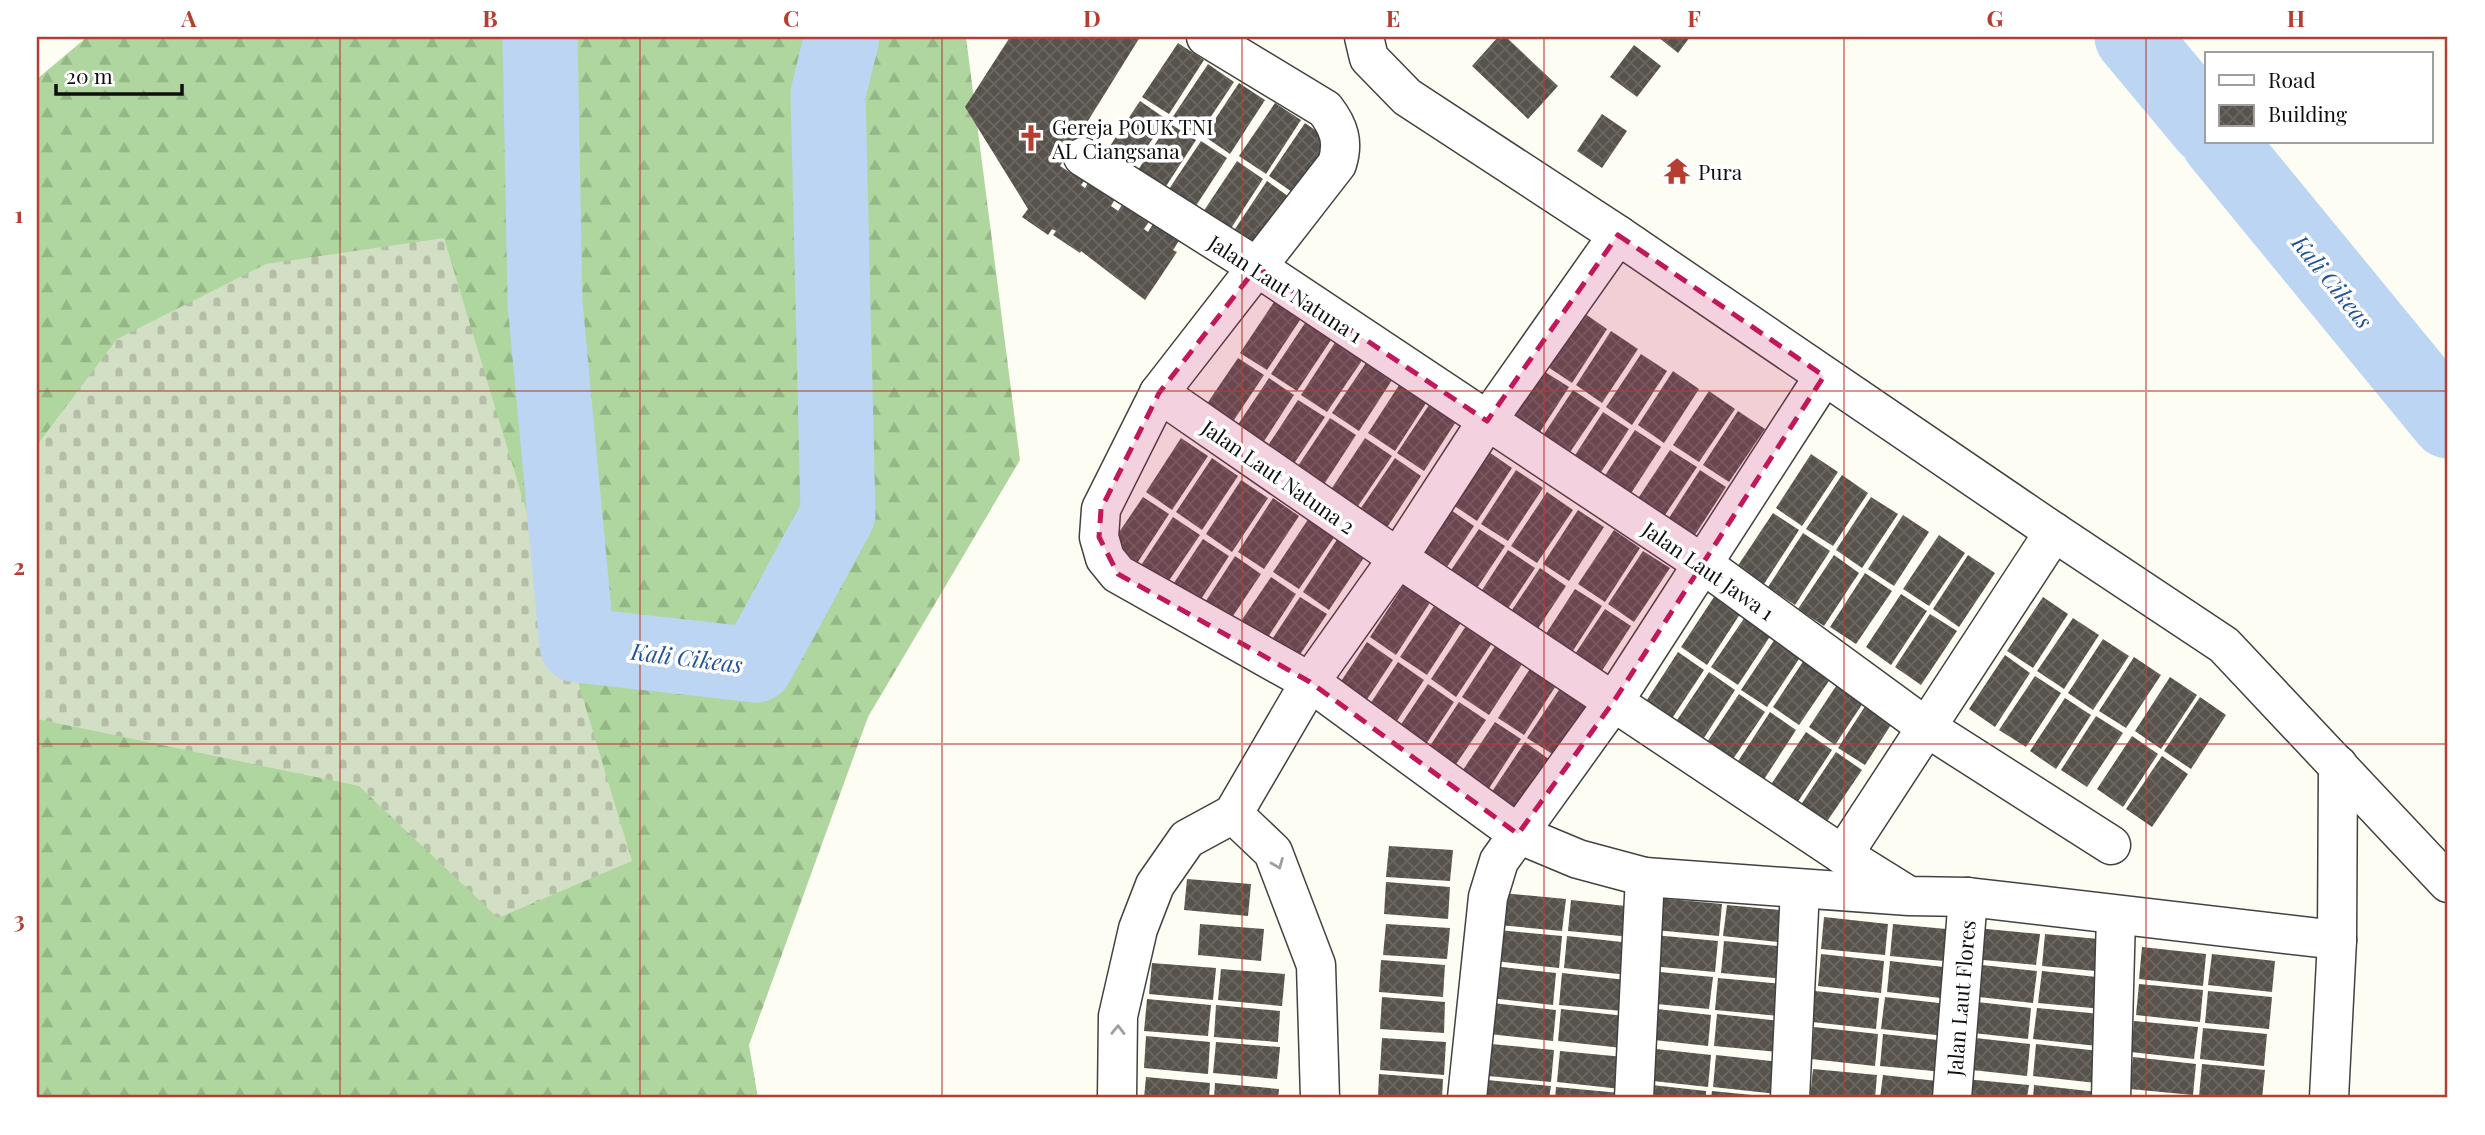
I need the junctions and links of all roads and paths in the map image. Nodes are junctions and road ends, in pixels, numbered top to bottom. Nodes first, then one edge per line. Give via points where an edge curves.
1 (1206, 37) edge
2 (1364, 37) edge
3 (1083, 157) dead end
4 (1614, 242) junction
5 (1257, 267) junction
6 (1824, 376) junction
7 (1159, 393) junction
8 (1487, 421) junction
9 (2054, 532) junction
10 (1398, 558) junction
11 (1703, 564) junction
12 (1310, 682) junction
13 (1614, 701) junction
14 (1926, 727) junction
15 (2338, 765) junction
16 (1233, 814) junction
17 (1518, 834) junction
18 (2111, 845) dead end
19 (1843, 855) junction
20 (1645, 877) junction
21 (2448, 883) edge
22 (1800, 889) junction
23 (1909, 896) junction
24 (1968, 897) junction
25 (2116, 916) junction
26 (2337, 940) junction
27 (1117, 1098) edge
28 (1320, 1098) edge
29 (1466, 1098) edge
30 (1634, 1098) edge
31 (1790, 1098) edge
32 (1952, 1098) edge
33 (2110, 1098) edge
34 (2329, 1098) edge

1 - 5 street via 1325,109 1341,136 1337,164
2 - 4 street via 1369,58 1407,97
3 - 5 street, Jalan Laut Natuna 1
4 - 6 street
4 - 8 street
5 - 7 street
5 - 8 street, Jalan Laut Natuna 1
6 - 9 street
6 - 11 street
7 - 10 street, Jalan Laut Natuna 2
7 - 12 street via 1101,509 1099,537 1105,558 1118,574 1142,589
8 - 10 street
8 - 11 street, Jalan Laut Jawa 1
9 - 14 street
9 - 15 street via 2224,645
10 - 12 street
10 - 13 street, Jalan Laut Natuna 2
11 - 13 street
11 - 14 street, Jalan Laut Jawa 1
12 - 16 street
12 - 17 street
13 - 17 street
13 - 19 street, Jalan Laut Natuna 2
14 - 18 street, Jalan Laut Jawa 1
14 - 19 street
15 - 21 street
15 - 26 street
27 -> 16 street via 1118,1016 1138,929 1155,885 1187,839
16 -> 28 street via 1273,852 1317,965
17 - 20 street via 1578,859
17 - 29 street via 1499,861 1488,897
19 - 23 street, Jalan Laut Natuna 2
20 - 22 street
20 - 30 street
22 - 23 street
22 - 31 street
23 - 24 street
24 - 25 street
24 - 32 street, Jalan Laut Flores
25 - 26 street
25 - 33 street
26 - 34 street

